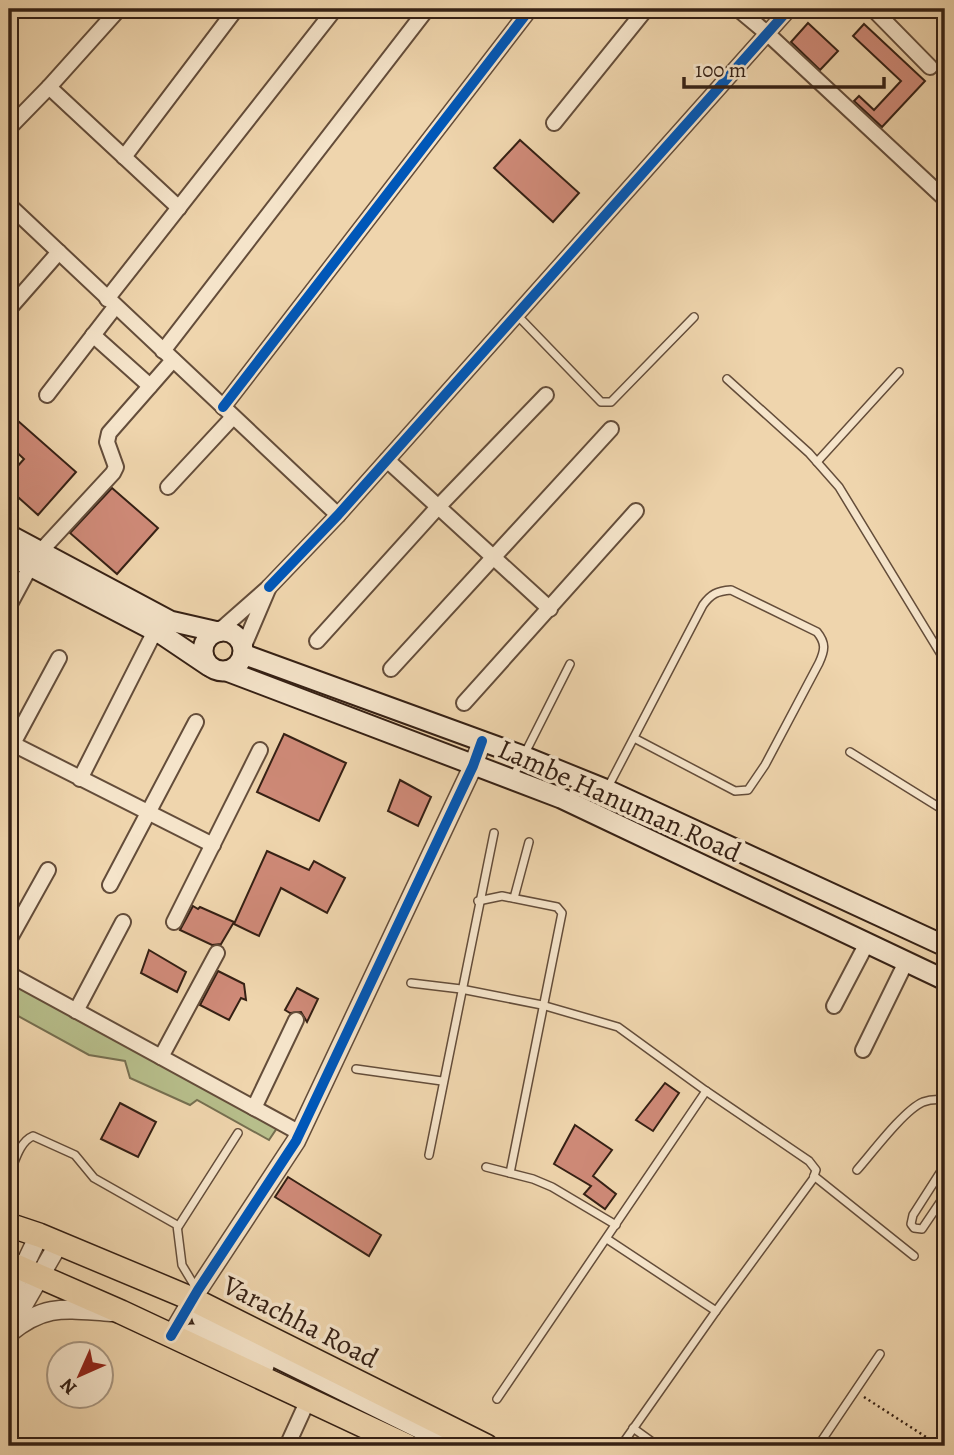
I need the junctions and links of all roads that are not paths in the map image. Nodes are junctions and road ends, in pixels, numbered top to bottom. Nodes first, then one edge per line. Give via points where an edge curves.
1 (119, 9) edge
2 (236, 9) edge
3 (335, 9) edge
4 (427, 9) edge
5 (530, 9) edge
6 (646, 9) edge
7 (738, 9) edge
8 (789, 9) edge
9 (873, 9) edge
10 (768, 34) junction
11 (930, 67) dead end
12 (50, 87) junction
13 (554, 123) dead end
14 (9, 128) edge
15 (124, 157) junction
16 (943, 194) edge
17 (9, 205) edge
18 (179, 208) junction
19 (58, 253) junction
20 (111, 303) junction
21 (9, 309) edge
22 (516, 314) junction
23 (694, 317) dead end
24 (93, 335) junction
25 (168, 356) junction
26 (900, 372) dead end
27 (727, 379) dead end
28 (150, 386) junction
29 (47, 395) dead end
30 (546, 395) dead end
31 (228, 412) junction
32 (611, 429) dead end
33 (387, 460) junction
34 (817, 462) junction
35 (168, 487) dead end
36 (438, 507) junction
37 (636, 511) dead end
38 (338, 515) junction
39 (9, 535) edge
40 (9, 555) edge
41 (493, 558) junction
42 (35, 560) junction
43 (269, 587) junction
44 (9, 606) edge
45 (550, 609) junction
46 (155, 631) junction
47 (218, 632) junction
48 (317, 641) dead end
49 (243, 651) junction
50 (60, 658) dead end
51 (945, 661) edge
52 (570, 664) dead end
53 (218, 668) junction
54 (391, 669) dead end
55 (464, 703) dead end
56 (196, 722) dead end
57 (634, 738) junction
58 (482, 741) junction
59 (10, 746) edge
60 (260, 750) dead end
61 (850, 752) dead end
62 (523, 756) junction
63 (473, 766) junction
64 (80, 779) junction
65 (511, 780) junction
66 (607, 790) junction
67 (945, 811) edge
68 (148, 813) junction
69 (494, 833) dead end
70 (529, 842) dead end
71 (213, 845) junction
72 (48, 870) dead end
73 (110, 885) dead end
74 (514, 898) junction
75 (478, 901) junction
76 (123, 922) dead end
77 (174, 922) dead end
78 (9, 940) edge
79 (867, 943) junction
80 (945, 946) edge
81 (217, 953) dead end
82 (906, 962) junction
83 (9, 974) edge
84 (945, 980) edge
85 (411, 983) dead end
86 (461, 989) junction
87 (542, 1005) junction
88 (834, 1006) dead end
89 (76, 1011) junction
90 (296, 1020) dead end
91 (863, 1050) dead end
92 (161, 1057) junction
93 (356, 1069) dead end
94 (442, 1081) junction
95 (705, 1091) junction
96 (945, 1100) edge
97 (254, 1108) junction
98 (238, 1133) dead end
99 (300, 1133) junction
100 (429, 1155) dead end
101 (945, 1165) edge
102 (486, 1167) dead end
103 (857, 1170) dead end
104 (510, 1173) junction
105 (9, 1175) edge
106 (814, 1176) junction
107 (945, 1195) edge
108 (9, 1225) edge
109 (617, 1225) junction
110 (178, 1227) junction
111 (49, 1239) junction
112 (607, 1239) junction
113 (914, 1256) dead end
114 (24, 1270) edge
115 (196, 1297) junction
116 (9, 1298) edge
117 (716, 1311) junction
118 (121, 1312) junction
119 (9, 1332) edge
120 (176, 1338) junction
121 (880, 1354) dead end
122 (308, 1399) junction
123 (497, 1399) dead end
124 (633, 1428) junction
125 (286, 1446) edge
126 (407, 1446) edge
127 (436, 1446) edge
128 (455, 1446) edge
129 (486, 1446) edge
130 (621, 1446) edge
131 (658, 1446) edge
132 (818, 1446) edge

1 - 12 street
2 - 15 street
3 - 18 street
4 - 25 street
5 - 31 street
6 - 13 street
7 - 10 street
8 - 10 street
9 - 11 street
10 - 16 street
10 - 22 street
12 - 14 street
12 - 15 street
15 - 18 street
17 - 19 street
18 - 20 street
19 - 20 street
19 - 21 street
20 - 24 street
20 - 25 street
22 - 23 lane via 605,404
22 - 33 street
24 - 28 street
24 - 29 street
25 - 28 street
25 - 31 street
26 - 34 lane
27 - 34 lane
28 - 42 street via 108,433 116,467 113,473
30 - 36 street
31 - 35 street
31 - 38 street
32 - 41 street
33 - 36 street
33 - 38 street
34 - 51 lane via 839,487
36 - 41 street
36 - 48 street
37 - 45 street
38 - 43 street
39 - 42 main road
40 - 42 main road, Lambe Hanuman Road
41 - 45 street
41 - 54 street
42 - 44 street
42 - 46 main road, Lambe Hanuman Road
42 - 47 main road via 170,621
43 - 47 street
43 - 49 street
45 - 55 street
46 - 53 main road, Lambe Hanuman Road
46 - 64 street
47 - 49 main road via 231,633
47 - 53 main road via 211,635 203,653
49 - 53 main road via 238,665
49 - 58 main road, Lambe Hanuman Road
50 - 59 street
52 - 62 lane
53 - 63 main road, Lambe Hanuman Road
56 - 68 street
57 - 57 lane via 703,605 718,591 731,590 817,632 824,641 824,652 748,790 735,791
57 - 66 lane
58 - 62 main road, Lambe Hanuman Road
58 - 63 street
59 - 64 street
60 - 71 street
61 - 67 lane
62 - 65 lane
62 - 66 main road, Lambe Hanuman Road
63 - 65 main road, Lambe Hanuman Road
63 - 99 street
64 - 68 street
65 - 79 main road, Lambe Hanuman Road via 561,797
66 - 80 main road, Lambe Hanuman Road
68 - 71 street
68 - 73 street
69 - 75 lane
70 - 74 lane
71 - 77 street
72 - 78 street
74 - 75 lane
74 - 87 lane via 557,907 562,913
75 - 86 lane
76 - 89 street
79 - 82 main road, Lambe Hanuman Road
79 - 88 street
81 - 92 street
82 - 84 main road, Lambe Hanuman Road
82 - 91 street
83 - 89 street
85 - 86 lane
86 - 87 lane
86 - 94 lane
87 - 95 lane via 626,1031
87 - 104 lane
89 - 92 street
90 - 97 street
92 - 97 street
93 - 94 lane
94 - 100 lane
95 - 106 lane via 809,1161 816,1170
95 - 109 lane
96 - 103 lane via 920,1103
97 - 99 street
98 - 110 lane
99 - 115 street
101 - 107 lane via 913,1215 914,1228 927,1225
102 - 104 lane
104 - 109 lane via 552,1187
105 - 110 lane via 24,1142 33,1136 75,1155 94,1178
106 - 113 lane
106 - 117 lane
108 - 111 main road, Varachha Road
109 - 112 lane
110 - 115 lane via 182,1265
111 - 114 street
111 - 115 main road, Varachha Road
112 - 117 lane
112 - 123 lane
114 - 116 street
114 - 118 main road
114 - 119 street
115 - 120 street
115 - 128 main road via 206,1322
115 - 129 main road, Varachha Road
117 - 124 lane
118 - 119 street via 47,1311
118 - 120 main road
120 - 122 main road
120 - 127 main road via 197,1334
121 - 132 lane
122 - 125 street
122 - 126 main road
124 - 130 lane
124 - 131 lane

